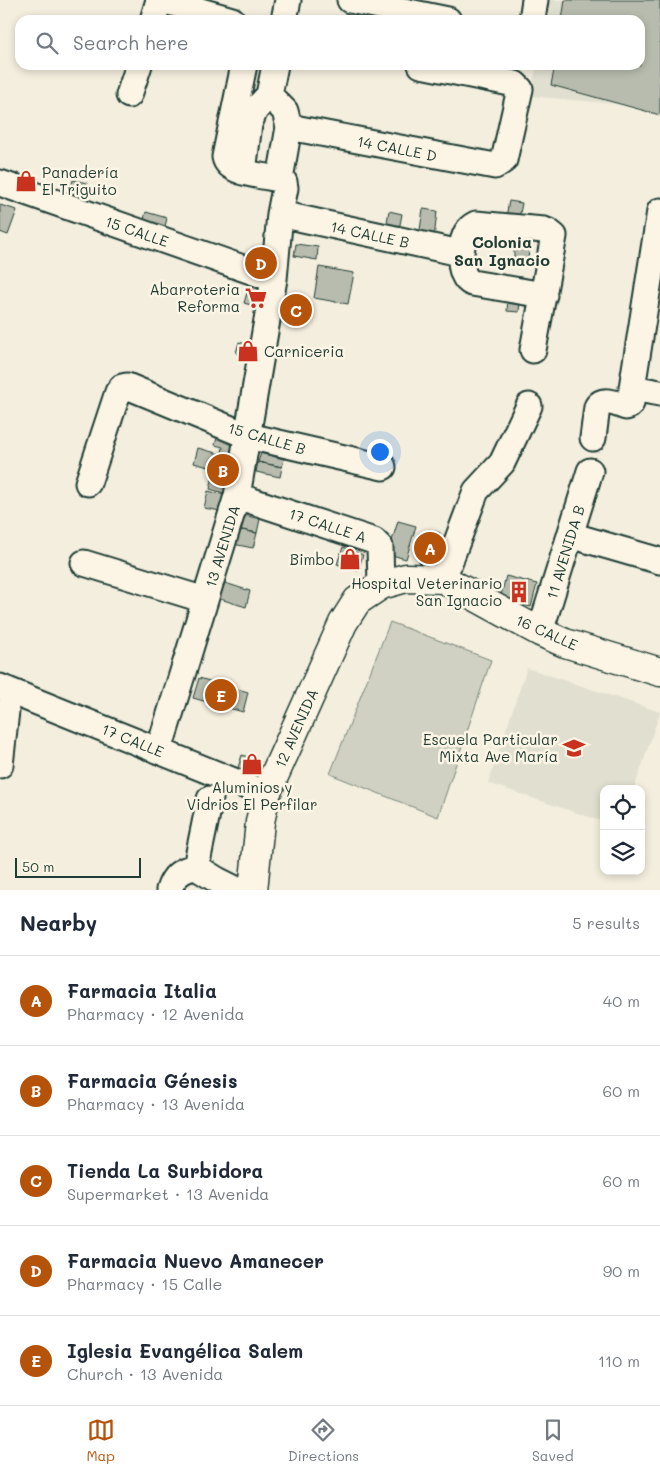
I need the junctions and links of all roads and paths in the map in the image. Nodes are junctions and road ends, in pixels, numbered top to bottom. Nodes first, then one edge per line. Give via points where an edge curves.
1 (160, 0) edge
2 (288, 0) edge
3 (350, 0) edge
4 (535, 0) edge
5 (205, 6) edge
6 (155, 15) edge
7 (222, 15) edge
8 (285, 15) edge
9 (424, 15) edge
10 (533, 15) edge
11 (136, 70) edge
12 (243, 70) edge
13 (274, 70) edge
14 (447, 70) edge
15 (129, 95) dead end
16 (269, 95) junction
17 (289, 127) junction
18 (236, 169) junction
19 (0, 183) edge
20 (282, 183) junction
21 (660, 211) edge
22 (280, 214) junction
23 (460, 253) junction
24 (274, 279) junction
25 (544, 295) junction
26 (533, 350) dead end
27 (632, 388) junction
28 (660, 392) edge
29 (529, 406) dead end
30 (248, 436) junction
31 (593, 438) dead end
32 (383, 468) dead end
33 (590, 471) dead end
34 (88, 483) dead end
35 (237, 496) junction
36 (570, 535) junction
37 (660, 561) edge
38 (84, 563) dead end
39 (443, 579) junction
40 (381, 585) junction
41 (205, 600) junction
42 (540, 632) junction
43 (660, 672) edge
44 (0, 687) edge
45 (6, 711) dead end
46 (159, 750) junction
47 (1, 754) edge
48 (266, 794) junction
49 (210, 799) dead end
50 (196, 867) junction
51 (169, 890) edge
52 (237, 890) edge
53 (253, 890) edge

1 - 5 street
1 - 6 street
2 - 8 street
3 - 9 street
4 - 10 street
5 - 7 street
11 - 15 street
12 - 18 street via 225,157 226,162
13 - 16 street
14 - 17 street, 14 CALLE D via 508,82 520,89 504,160 495,166
16 - 17 street via 285,111
16 - 18 street via 255,110
17 - 20 street, 13 AVENIDA
18 - 20 street
19 - 24 street, 15 CALLE
20 - 22 street, 13 AVENIDA
21 - 27 street
22 - 23 street, 14 CALLE B
22 - 24 street, 13 AVENIDA
23 - 25 street via 467,281
23 - 25 street via 468,230 476,224 549,232 554,236
24 - 30 street, 13 AVENIDA
25 - 26 street
27 - 28 street
27 - 31 street via 629,406 599,403
29 - 39 street via 502,463 476,491
30 - 32 street, 15 CALLE B
30 - 34 street, 15 CALLE B via 127,386 122,387
30 - 35 street, 13 AVENIDA
33 - 36 street, 11 AVENIDA B
35 - 40 street, 17 CALLE A via 374,541 380,547
35 - 41 street, 13 AVENIDA
36 - 37 street
36 - 42 street, 11 AVENIDA B
38 - 41 street
39 - 40 main road, 16 CALLE via 406,578
39 - 42 main road, 16 CALLE
40 - 48 main road, 12 AVENIDA via 357,602 343,623
41 - 46 street, 13 AVENIDA
42 - 43 main road, 16 CALLE via 565,643
44 - 46 street, 17 CALLE
45 - 47 street
46 - 48 street, 17 CALLE
48 - 53 main road, 12 AVENIDA
49 - 50 street
50 - 51 street via 176,876
50 - 52 street

